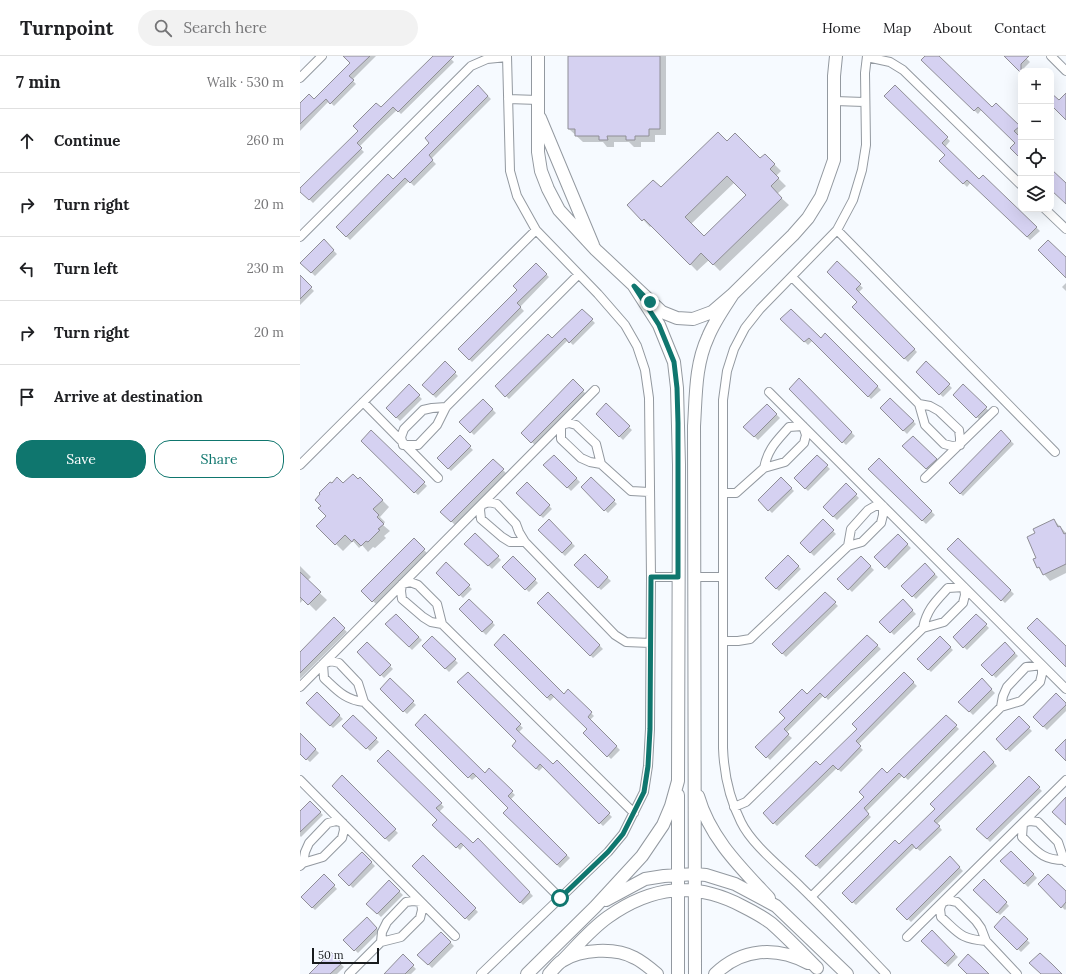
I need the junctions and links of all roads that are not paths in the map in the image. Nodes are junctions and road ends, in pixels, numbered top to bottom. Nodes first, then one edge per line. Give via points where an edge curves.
1 (322, 56) edge
2 (538, 56) edge
3 (836, 56) edge
4 (1051, 56) edge
5 (507, 57) edge
6 (867, 57) edge
7 (1066, 71) edge
8 (300, 78) edge
9 (508, 99) junction
10 (538, 100) junction
11 (835, 101) junction
12 (864, 102) junction
13 (538, 113) junction
14 (1018, 182) edge
15 (1048, 212) edge
16 (1066, 229) edge
17 (536, 230) junction
18 (837, 230) junction
19 (300, 237) edge
20 (596, 250) junction
21 (578, 275) junction
22 (792, 277) junction
23 (634, 286) junction
24 (733, 294) junction
25 (595, 390) dead end
26 (769, 392) dead end
27 (364, 402) junction
28 (919, 404) junction
29 (446, 407) junction
30 (994, 411) dead end
31 (560, 425) junction
32 (803, 426) junction
33 (403, 444) junction
34 (960, 445) junction
35 (1055, 452) dead end
36 (300, 464) edge
37 (601, 464) junction
38 (679, 465) junction
39 (694, 465) junction
40 (764, 468) junction
41 (438, 478) dead end
42 (925, 478) dead end
43 (649, 492) junction
44 (724, 493) junction
45 (481, 504) junction
46 (883, 506) junction
47 (525, 542) junction
48 (848, 546) junction
49 (651, 577) junction
50 (678, 577) junction
51 (694, 577) junction
52 (723, 577) junction
53 (402, 584) junction
54 (964, 587) junction
55 (442, 624) junction
56 (923, 628) junction
57 (723, 641) junction
58 (650, 643) junction
59 (324, 664) junction
60 (1042, 665) junction
61 (300, 687) edge
62 (678, 687) junction
63 (694, 687) junction
64 (1066, 689) edge
65 (364, 702) junction
66 (1001, 707) junction
67 (300, 780) edge
68 (1066, 780) edge
69 (678, 781) junction
70 (695, 782) junction
71 (734, 807) junction
72 (634, 813) junction
73 (343, 823) junction
74 (1023, 823) junction
75 (1065, 861) edge
76 (301, 864) edge
77 (678, 874) junction
78 (695, 874) junction
79 (678, 890) junction
80 (695, 890) junction
81 (811, 897) junction
82 (560, 898) junction
83 (421, 902) junction
84 (942, 903) junction
85 (776, 906) junction
86 (595, 907) junction
87 (455, 936) dead end
88 (907, 938) dead end
89 (986, 941) junction
90 (380, 942) junction
91 (562, 961) junction
92 (820, 971) edge
93 (349, 974) edge
94 (481, 974) edge
95 (527, 974) edge
96 (548, 974) edge
97 (658, 974) edge
98 (678, 974) edge
99 (695, 974) edge
100 (715, 974) edge
101 (847, 974) edge
102 (886, 974) edge
103 (1017, 974) edge

1 - 8 street
2 - 10 main road
3 - 11 main road
4 - 7 street
5 - 9 street
5 - 19 street via 487,59 471,66
6 - 12 street
6 - 14 street via 890,62 903,70
9 - 10 street
9 - 17 street via 510,171 517,196
10 - 13 main road
11 - 12 street
11 - 24 main road via 834,160 821,197 793,235
12 - 18 street via 866,145 862,170 853,200
13 - 20 main road
13 - 20 main road via 538,152 541,171 548,189 559,210
15 - 16 street
17 - 21 street
17 - 27 street
18 - 22 street
18 - 35 street
20 - 23 main road
21 - 29 street
21 - 43 street via 625,325 637,346 645,370 648,398
22 - 28 street
22 - 44 street via 760,309 745,328 734,349 723,400
23 - 24 main road via 662,312 677,318 692,319 712,312
23 - 38 main road via 659,325 674,362
24 - 39 main road via 715,322 701,357 696,381
25 - 31 street
26 - 32 street
27 - 33 street
27 - 36 street
28 - 34 street via 939,411 959,430
28 - 34 street via 925,425 944,444
29 - 33 street via 437,425 418,444
29 - 33 street via 423,410 404,429 401,436
30 - 34 street
31 - 37 street via 561,439 581,458
31 - 37 street via 576,425 596,444
31 - 45 street
32 - 40 street via 789,428 770,448
32 - 40 street via 806,435 804,443 785,462
32 - 46 street
33 - 41 street
34 - 42 street
37 - 43 street via 631,491
38 - 39 main road
38 - 50 main road
39 - 51 main road
40 - 44 street via 736,493
43 - 49 street
44 - 52 street
45 - 47 street via 497,504 516,524
45 - 47 street via 481,519 510,542
45 - 53 street
46 - 48 street via 881,523 862,542
46 - 48 street via 874,506 868,510 851,529
46 - 54 street
47 - 58 street via 615,635 626,642
48 - 57 street via 750,639
49 - 50 street
49 - 58 street
50 - 62 main road
51 - 52 street
51 - 63 main road
52 - 57 street
53 - 55 street via 402,599 422,617
53 - 55 street via 418,584 437,604
53 - 59 street
54 - 56 street via 948,588 929,608
54 - 56 street via 963,603 944,622
54 - 60 street
55 - 72 street
56 - 71 street via 746,802
57 - 71 street via 724,770
58 - 72 street via 648,766 644,792
59 - 61 street
59 - 65 street via 324,678 344,696 353,701
59 - 65 street via 331,661 339,663 358,683
60 - 64 street
60 - 66 street via 1026,667 1007,687
60 - 66 street via 1040,682 1021,701
62 - 63 main road
62 - 69 main road
63 - 70 main road
65 - 82 street
66 - 81 street
67 - 73 street
68 - 74 street
69 - 77 main road
69 - 86 main road via 663,826 642,856
70 - 78 main road
70 - 85 main road via 702,809 719,842
71 - 81 street via 758,845
72 - 82 street via 623,834 608,852
73 - 76 street via 342,838 323,857
73 - 76 street via 328,823 309,843
73 - 83 street
74 - 75 street via 1038,822 1058,842
74 - 75 street via 1022,837 1042,856
74 - 84 street
77 - 78 main road
77 - 79 main road
77 - 86 main road via 645,879
78 - 80 main road
78 - 85 main road via 735,884
79 - 80 main road
79 - 91 main road via 660,892 630,904 608,918
79 - 98 main road
80 - 92 main road via 731,900 770,922
80 - 99 main road
81 - 102 street
82 - 94 street
83 - 87 street
83 - 90 street via 406,902 387,922
83 - 90 street via 420,918 401,937
84 - 88 street
84 - 89 street via 948,900 957,902 976,921
84 - 89 street via 941,917 961,936
85 - 101 main road
86 - 95 main road
89 - 103 street
90 - 93 street
91 - 96 main road
91 - 97 main road via 592,951 619,952 634,957
92 - 100 main road via 796,957 766,951 737,959

